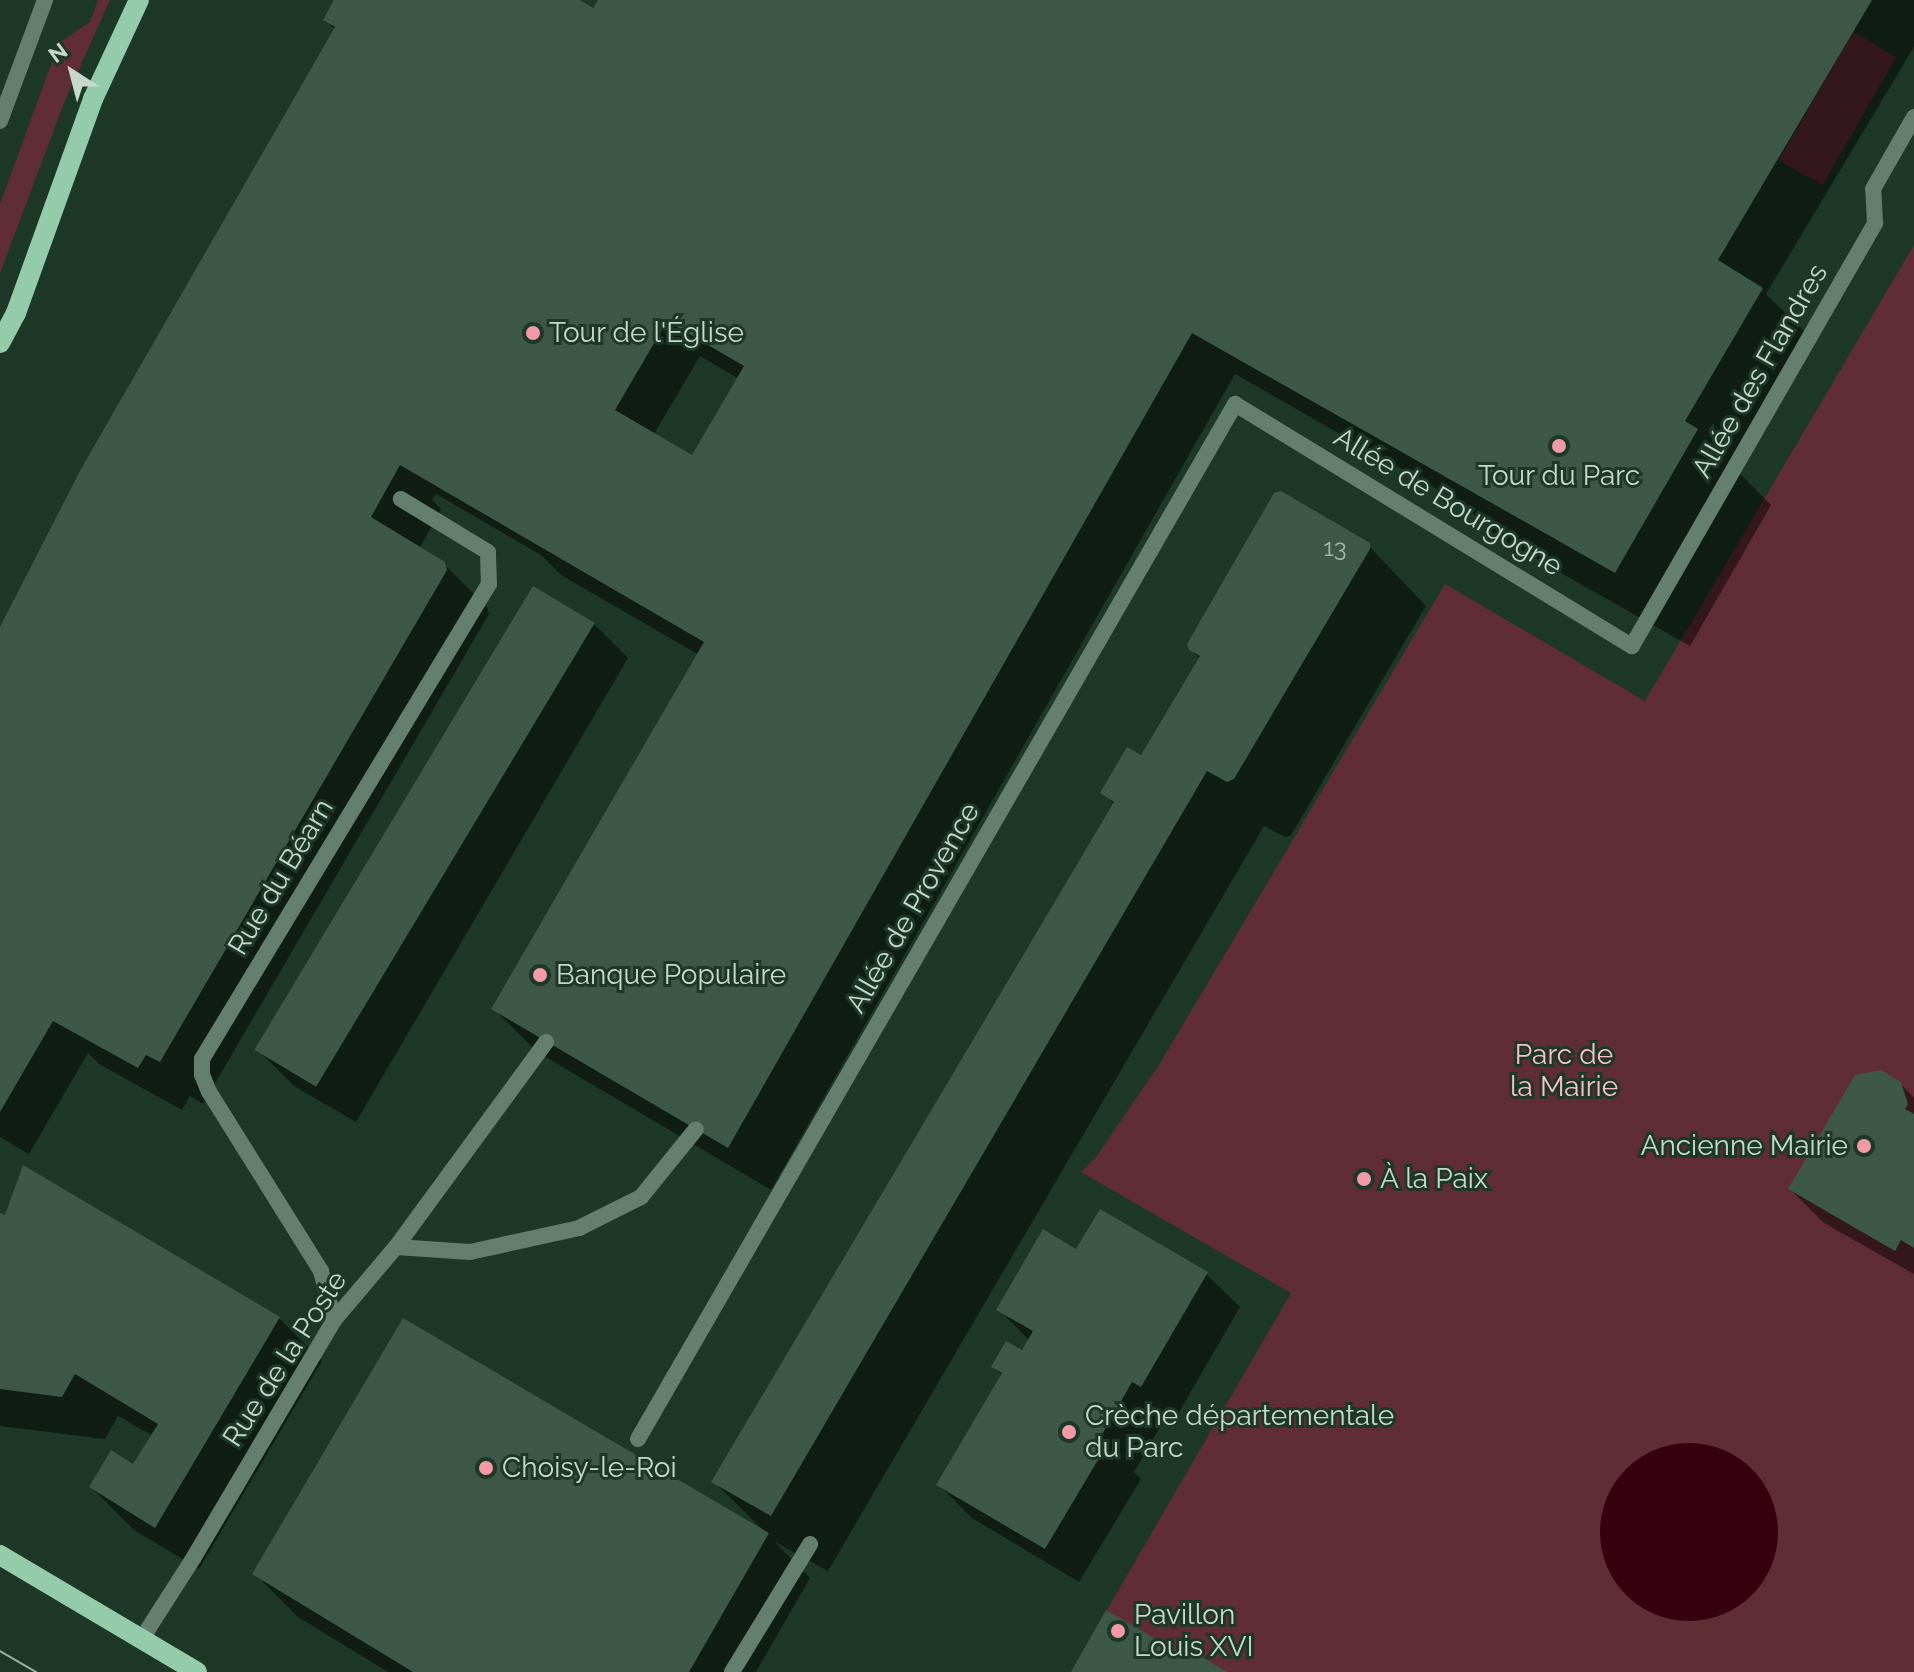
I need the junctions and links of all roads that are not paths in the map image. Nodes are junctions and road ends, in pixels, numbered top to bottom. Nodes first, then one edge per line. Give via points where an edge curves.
1 (45, 0) edge
2 (139, 0) edge
3 (1914, 117) edge
4 (0, 121) edge
5 (0, 343) edge
6 (1235, 404) joint
7 (401, 499) dead end
8 (1632, 646) joint
9 (546, 1042) dead end
10 (696, 1129) dead end
11 (396, 1247) junction
12 (334, 1320) junction
13 (638, 1439) dead end
14 (810, 1544) dead end
15 (0, 1555) edge
16 (141, 1640) junction
17 (197, 1672) edge
18 (732, 1672) edge

1 - 4 street
2 - 5 main road via 93,99 16,313
3 - 8 street, Allée des Flandres via 1873,189 1875,223
6 - 8 street, Allée de Bourgogne
6 - 13 street, Allée de Provence
7 - 12 street, Rue du Béarn via 488,552 489,584 202,1059 209,1092 321,1271
9 - 11 street, Rue de la Poste
10 - 11 street via 641,1197 579,1228 470,1252
11 - 12 street, Rue de la Poste
12 - 16 street, Rue de la Poste
14 - 18 street
15 - 16 main road
16 - 17 main road

